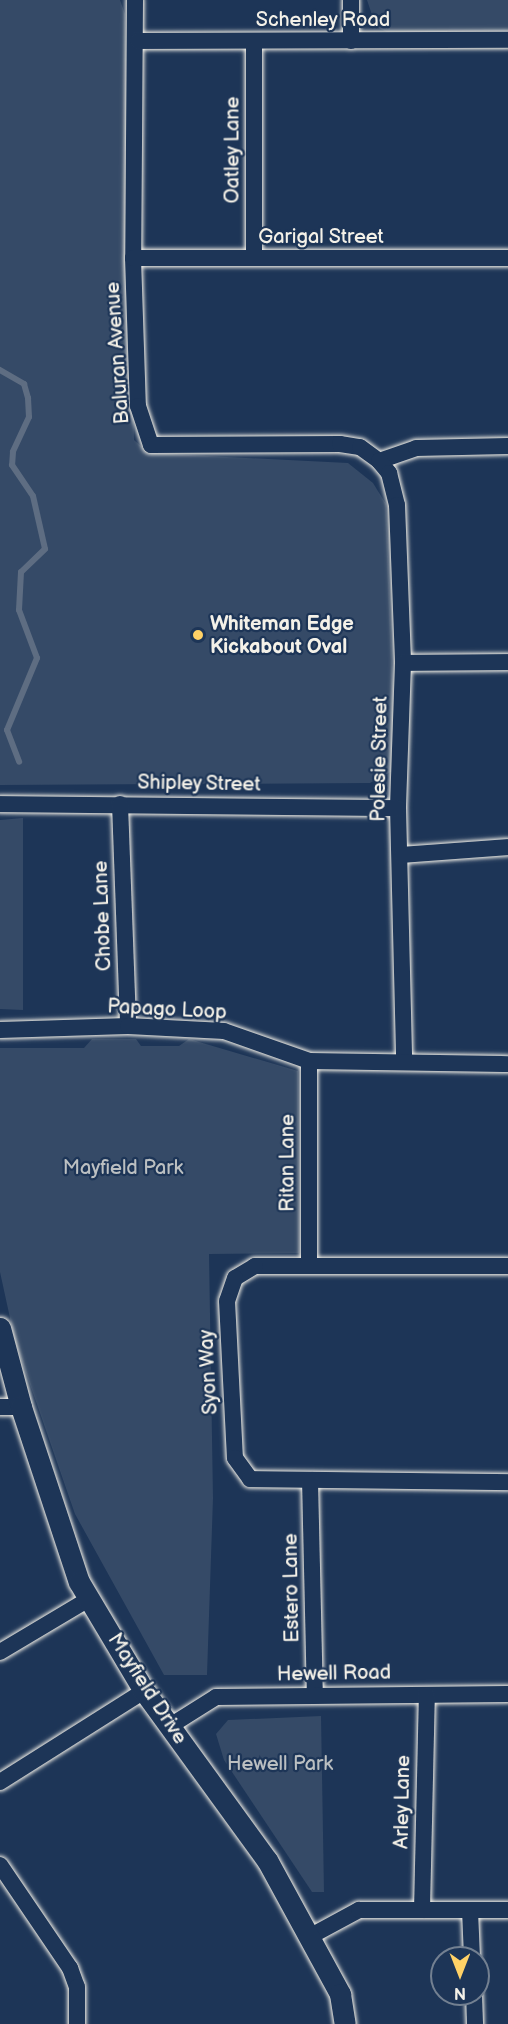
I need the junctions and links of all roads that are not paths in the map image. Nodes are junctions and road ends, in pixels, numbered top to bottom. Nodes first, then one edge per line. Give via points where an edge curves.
1 (135, 0) edge
2 (351, 0) edge
3 (508, 40) edge
4 (138, 41) junction
5 (254, 41) junction
6 (351, 41) junction
7 (133, 258) junction
8 (254, 258) junction
9 (508, 258) edge
10 (508, 446) edge
11 (379, 461) junction
12 (508, 662) edge
13 (403, 663) junction
14 (0, 804) edge
15 (120, 804) junction
16 (398, 808) junction
17 (508, 847) edge
18 (402, 855) junction
19 (128, 1026) junction
20 (0, 1030) edge
21 (309, 1061) junction
22 (404, 1062) junction
23 (508, 1064) edge
24 (309, 1264) junction
25 (508, 1266) edge
26 (0, 1328) edge
27 (10, 1407) edge
28 (310, 1480) junction
29 (508, 1482) edge
30 (89, 1599) junction
31 (0, 1652) edge
32 (144, 1691) junction
33 (508, 1694) edge
34 (315, 1695) junction
35 (427, 1695) junction
36 (170, 1726) junction
37 (0, 1782) edge
38 (0, 1865) edge
39 (422, 1910) junction
40 (470, 1910) junction
41 (508, 1910) edge
42 (309, 1937) junction
43 (472, 1946) edge
44 (474, 2006) edge
45 (78, 2024) edge
46 (345, 2024) edge
47 (475, 2024) edge

1 - 4 street, Baluran Avenue
2 - 6 street
3 - 6 street, Schenley Road
4 - 5 street, Schenley Road
4 - 7 street, Baluran Avenue
5 - 6 street, Schenley Road
5 - 8 street, Oatley Lane
7 - 8 street, Garigal Street
7 - 11 street, Baluran Avenue via 138,406 151,445 340,444 360,447
8 - 9 street, Garigal Street
10 - 11 street via 416,448
11 - 13 street, Polesie Street via 389,472 397,505
12 - 13 street
13 - 16 street, Polesie Street
14 - 15 street, Shipley Street
15 - 16 street, Shipley Street
15 - 19 street, Chobe Lane
16 - 18 street, Polesie Street
17 - 18 street
18 - 22 street, Polesie Street
19 - 20 street, Papago Loop
19 - 21 street, Papago Loop via 225,1031
21 - 22 street, Papago Loop
21 - 24 street, Ritan Lane
22 - 23 street, Papago Loop
24 - 25 street, Syon Way
24 - 28 street, Syon Way via 255,1266 235,1278 227,1301 235,1458 250,1479
26 - 27 street, Mayfield Drive
27 - 30 street, Mayfield Drive
28 - 29 street, Syon Way
28 - 34 street, Estero Lane
30 - 31 street
30 - 32 street, Mayfield Drive
32 - 36 street, Mayfield Drive
32 - 37 street
33 - 35 street, Hewell Road
34 - 35 street, Hewell Road
34 - 36 street, Hewell Road via 216,1697
35 - 39 street, Arley Lane
36 - 42 street, Mayfield Drive via 267,1860
38 - 45 street via 70,1968 78,1988
39 - 40 street
39 - 42 street via 359,1910
40 - 41 street
40 - 43 street
42 - 46 street, Mayfield Drive via 340,1994
44 - 47 street

